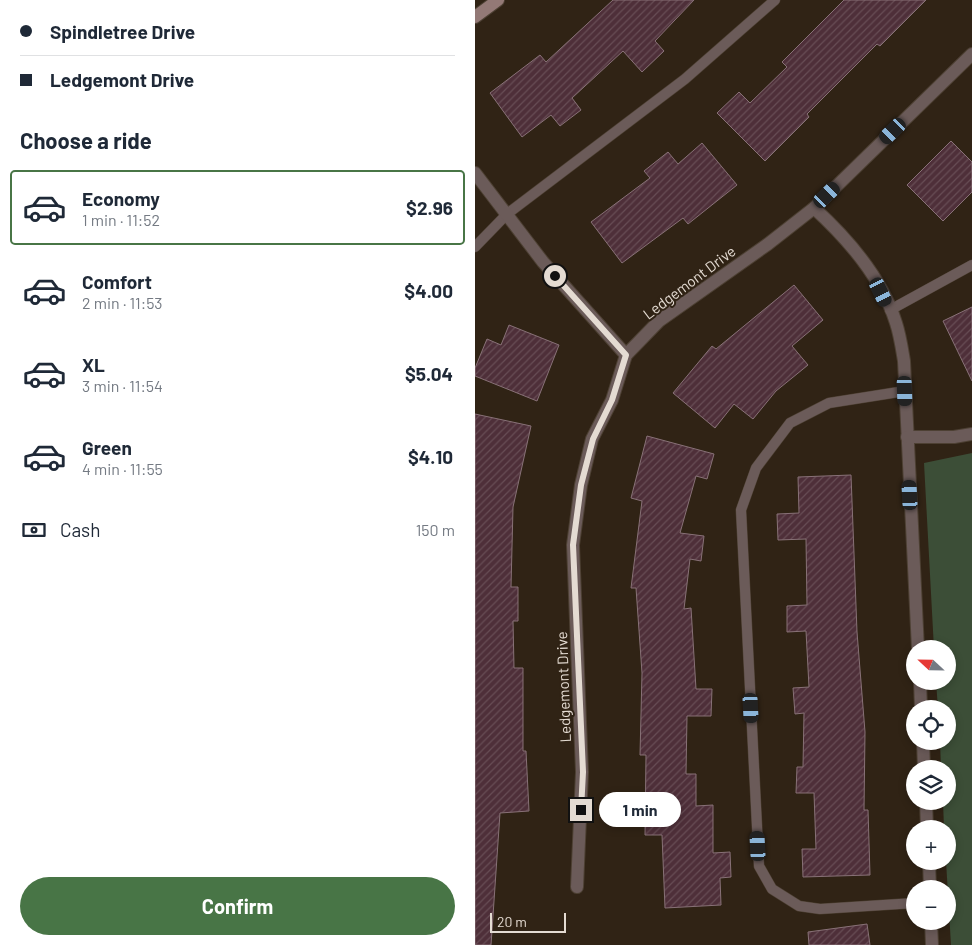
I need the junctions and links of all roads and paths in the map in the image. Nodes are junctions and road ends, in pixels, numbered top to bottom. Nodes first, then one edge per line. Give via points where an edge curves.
1 (498, 0) edge
2 (775, 0) edge
3 (475, 17) edge
4 (972, 54) edge
5 (475, 173) edge
6 (814, 208) junction
7 (507, 214) junction
8 (475, 247) edge
9 (972, 265) edge
10 (890, 310) junction
11 (626, 355) junction
12 (905, 391) junction
13 (972, 434) edge
14 (907, 437) junction
15 (918, 640) edge
16 (577, 886) dead end
17 (906, 904) edge
18 (932, 930) edge
19 (933, 945) edge

1 - 3 street
2 - 7 lane via 685,79
4 - 6 street, Ledgemont Drive
5 - 7 street
6 - 10 street via 837,229 873,275
6 - 11 street, Ledgemont Drive via 769,244 659,321
7 - 8 lane
7 - 11 street via 543,262
9 - 10 lane
10 - 12 street via 904,361
11 - 16 street, Ledgemont Drive via 612,400 593,439 581,485 573,545 583,772
12 - 14 street
12 - 17 lane via 829,403 790,423 757,468 741,510 759,866 772,889 799,906 821,909
13 - 14 street
14 - 15 street
18 - 19 street

